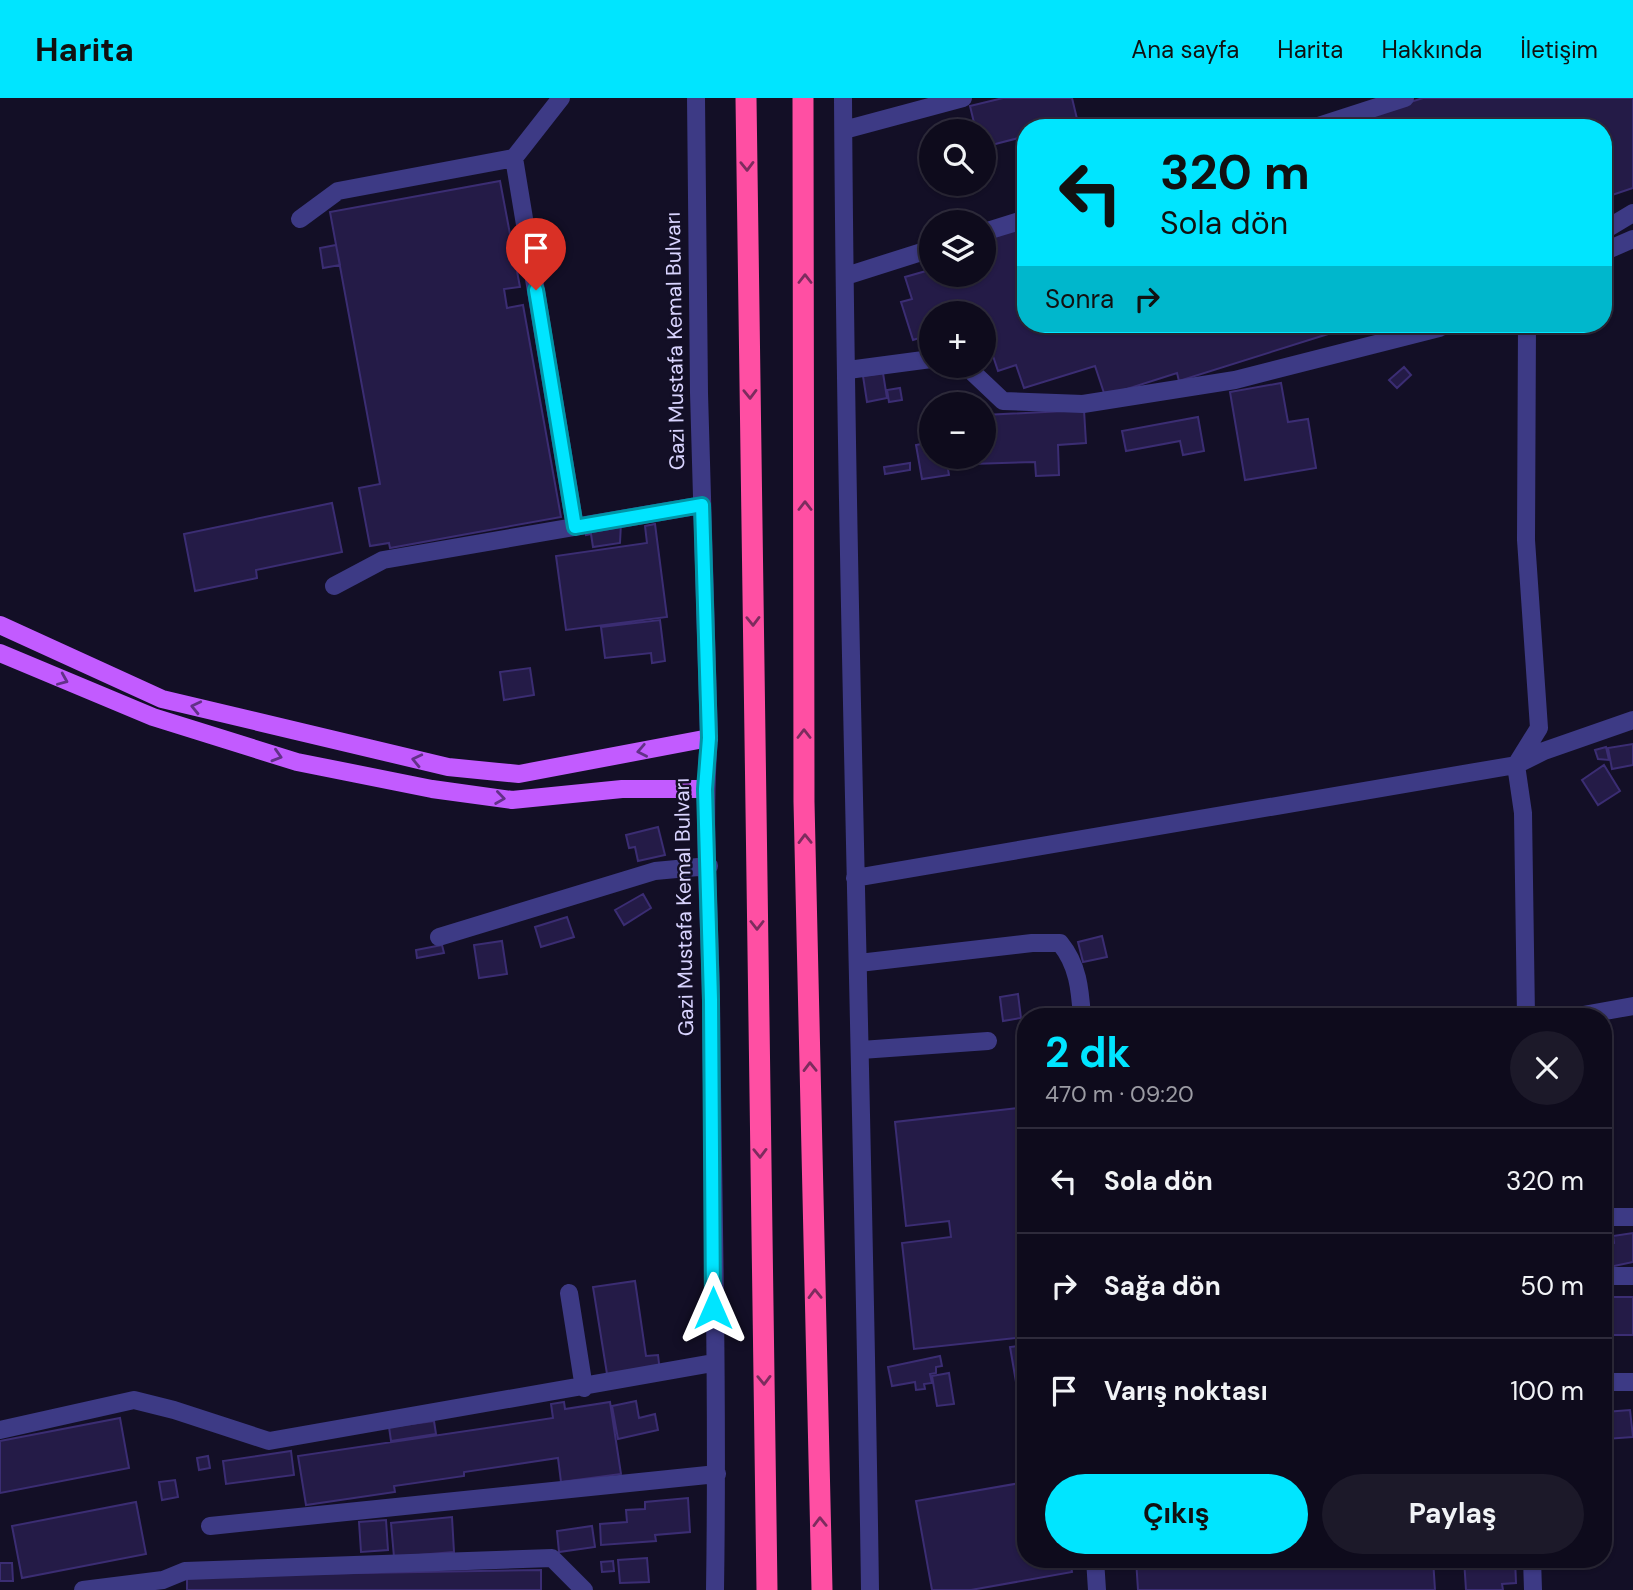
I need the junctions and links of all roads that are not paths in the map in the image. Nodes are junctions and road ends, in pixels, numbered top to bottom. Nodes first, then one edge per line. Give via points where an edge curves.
1 (561, 98) edge
2 (696, 98) edge
3 (746, 98) edge
4 (803, 98) edge
5 (843, 98) edge
6 (963, 98) edge
7 (1405, 98) edge
8 (1340, 119) edge
9 (844, 130) junction
10 (514, 158) junction
11 (1633, 213) edge
12 (300, 219) dead end
13 (1017, 222) edge
14 (1612, 226) edge
15 (996, 228) edge
16 (1633, 239) edge
17 (1612, 248) edge
18 (919, 253) edge
19 (846, 276) junction
20 (1419, 333) edge
21 (1527, 333) edge
22 (919, 361) edge
23 (848, 370) junction
24 (979, 378) edge
25 (702, 505) junction
26 (575, 527) junction
27 (334, 586) dead end
28 (0, 625) edge
29 (0, 653) edge
30 (1633, 720) edge
31 (709, 738) junction
32 (1516, 765) junction
33 (705, 789) junction
34 (709, 866) junction
35 (855, 878) junction
36 (439, 937) dead end
37 (859, 963) junction
38 (1633, 1006) edge
39 (1081, 1008) edge
40 (1526, 1008) edge
41 (1612, 1010) edge
42 (988, 1041) dead end
43 (861, 1049) junction
44 (1612, 1217) edge
45 (1633, 1217) edge
46 (1612, 1276) edge
47 (1633, 1276) edge
48 (569, 1293) dead end
49 (713, 1363) junction
50 (1612, 1382) edge
51 (1633, 1382) edge
52 (584, 1388) junction
53 (0, 1430) edge
54 (717, 1474) junction
55 (210, 1526) dead end
56 (1096, 1568) edge
57 (1533, 1568) edge
58 (83, 1590) edge
59 (584, 1590) edge
60 (715, 1590) edge
61 (767, 1590) edge
62 (822, 1590) edge
63 (870, 1590) edge
64 (1097, 1590) edge
65 (1534, 1590) edge

1 - 10 street
2 - 25 street, Gazi Mustafa Kemal Bulvarı
3 -> 61 highway
62 -> 4 highway via 804,802
5 - 9 street
6 - 9 street
7 - 8 street
9 - 19 street
10 - 12 street via 338,191
10 - 26 street
11 - 14 street
13 - 15 street
16 - 17 street
18 - 19 street
19 - 23 street
20 - 24 street via 1236,380 1083,404 1003,401
21 - 32 street via 1526,540 1539,728
22 - 23 street
23 - 35 street
25 - 26 street
25 - 31 street, Gazi Mustafa Kemal Bulvarı
26 - 27 street via 383,560
31 -> 28 main road via 519,774 448,767 162,699
29 -> 33 main road via 153,718 297,762 432,789 512,800 622,789
30 - 32 street
31 - 33 street, Gazi Mustafa Kemal Bulvarı
32 - 35 street
32 - 40 street via 1523,813
33 - 34 street, Gazi Mustafa Kemal Bulvarı
34 - 36 street via 654,871
34 - 49 street, Gazi Mustafa Kemal Bulvarı
35 - 37 street
37 - 39 street via 1060,943 1073,958
37 - 43 street
38 - 41 street
42 - 43 street
43 - 63 street
44 - 45 street
46 - 47 street
48 - 52 street
49 - 52 street
49 - 54 street, Gazi Mustafa Kemal Bulvarı
50 - 51 street
52 - 53 street via 269,1441 134,1401
54 - 55 street
54 - 60 street, Gazi Mustafa Kemal Bulvarı
56 - 64 street
57 - 65 street
58 - 59 street via 163,1580 185,1571 552,1558

